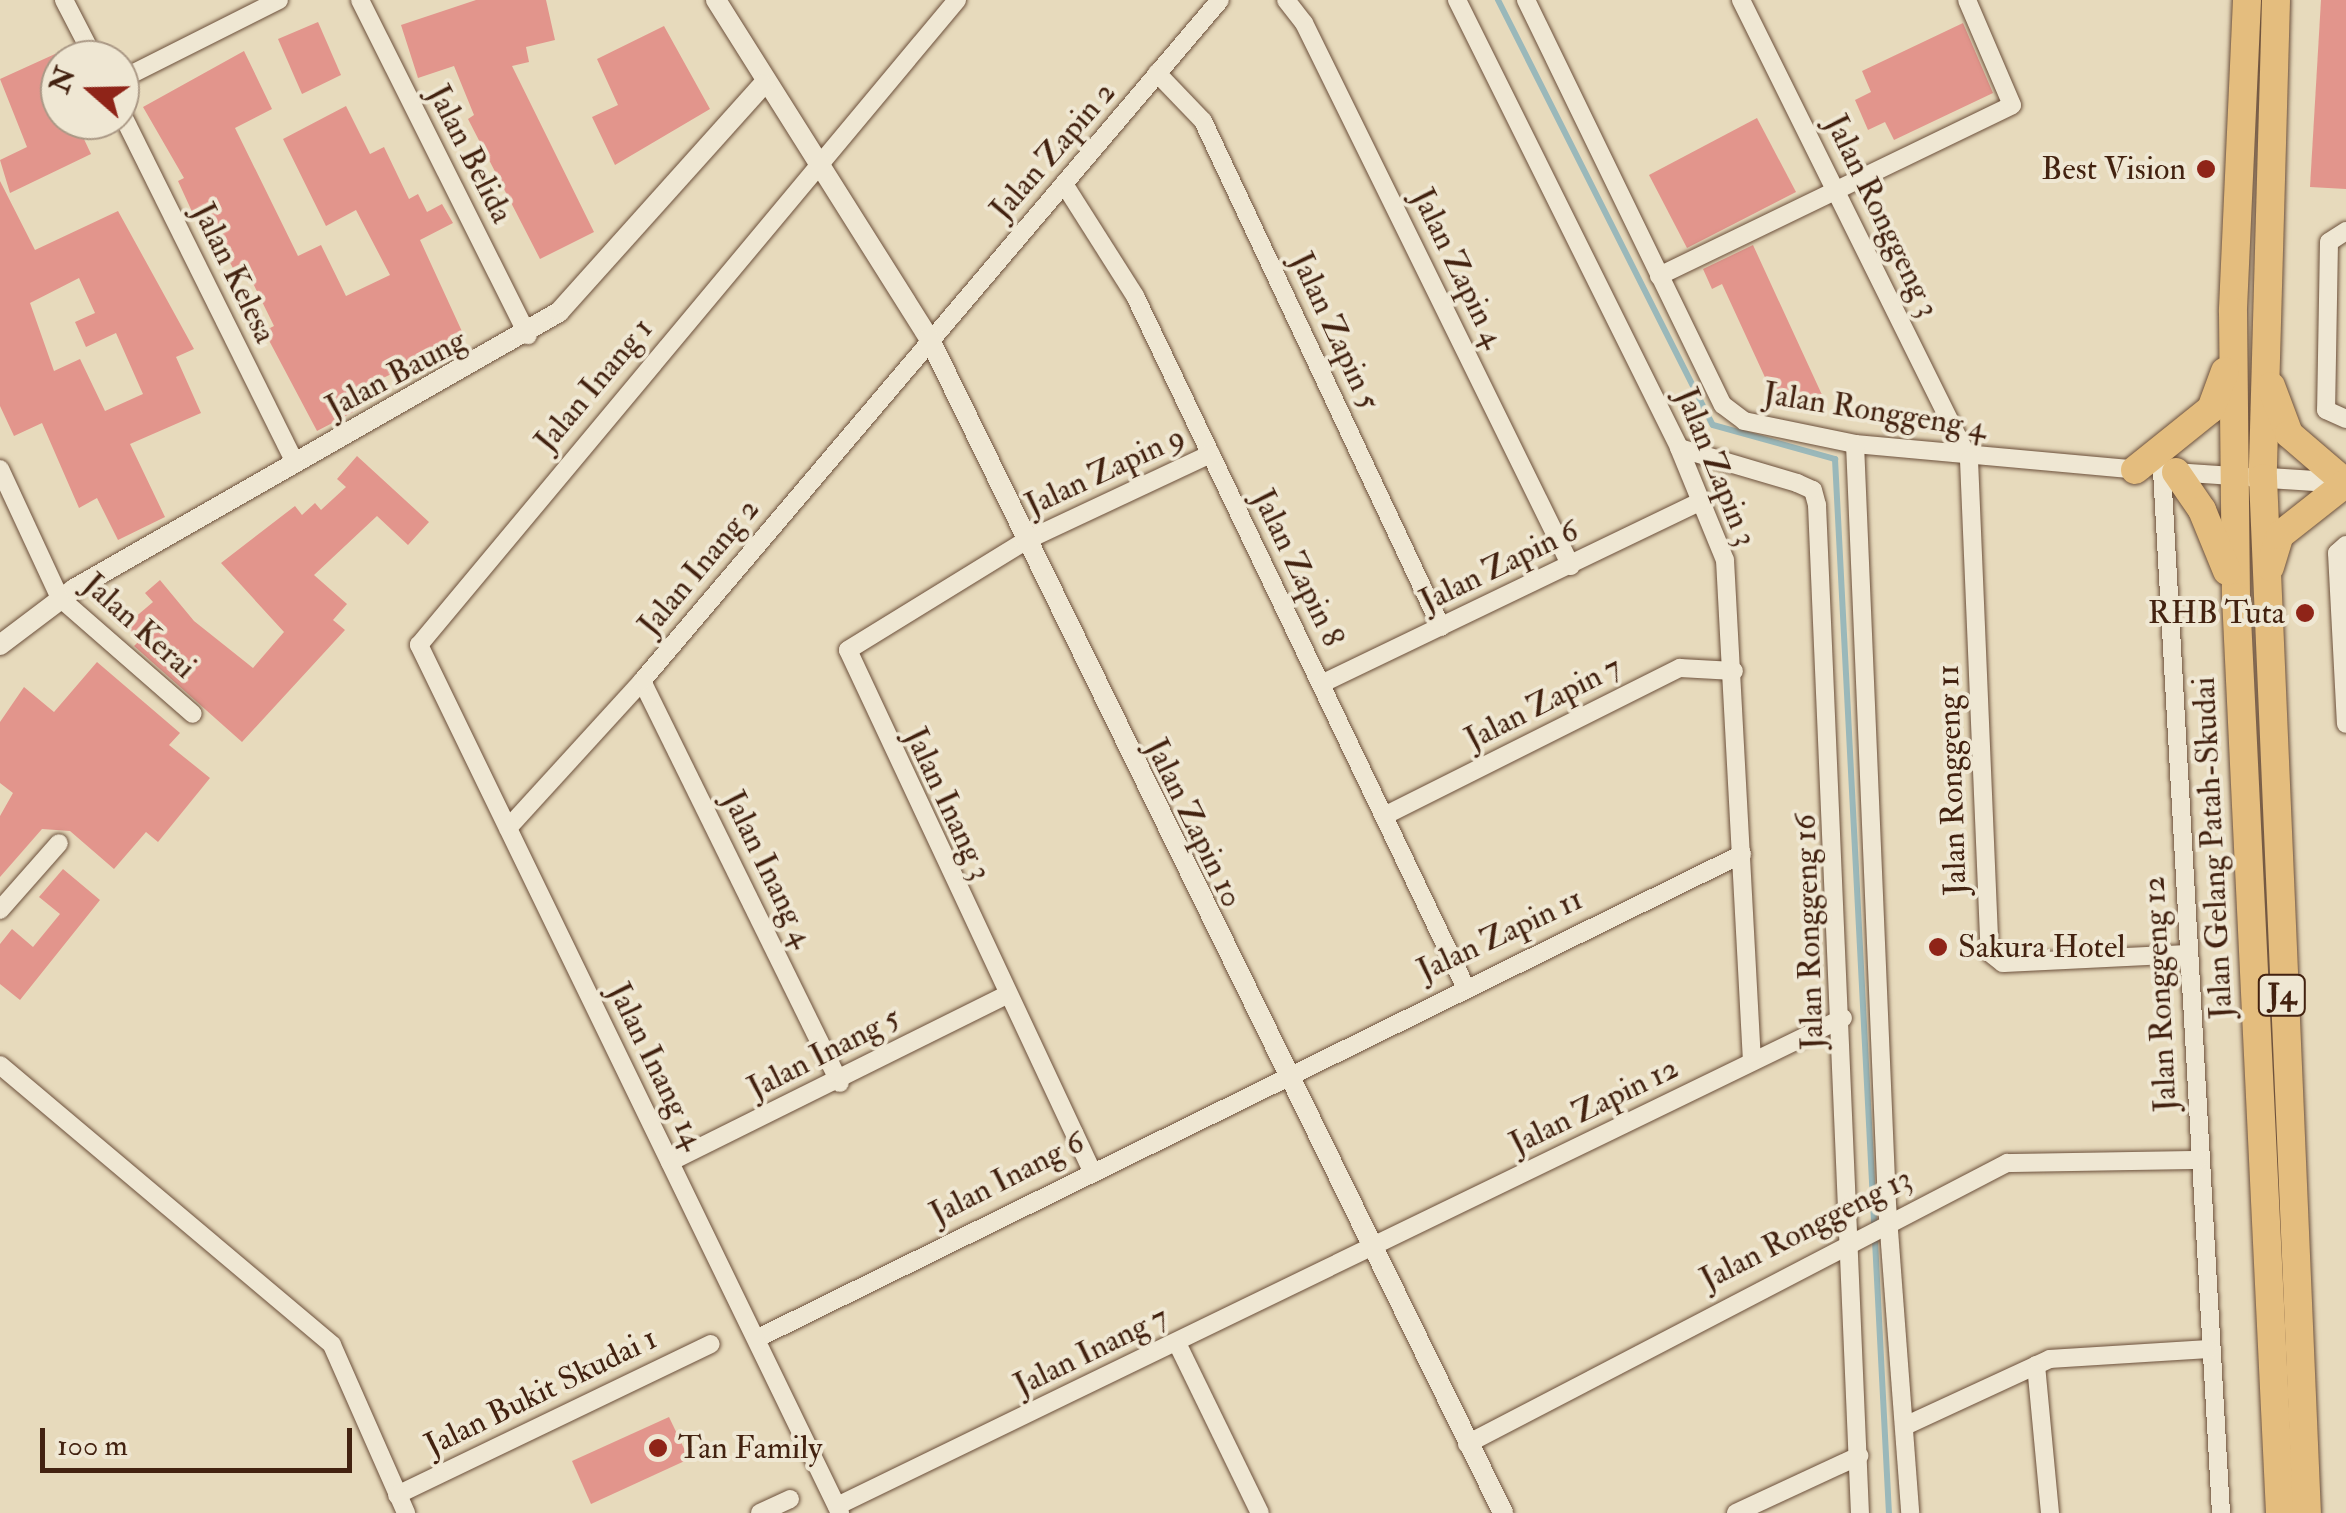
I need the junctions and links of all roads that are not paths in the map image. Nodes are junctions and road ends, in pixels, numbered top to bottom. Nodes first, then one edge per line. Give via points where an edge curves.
1 (64, 0) edge
2 (279, 0) edge
3 (360, 0) edge
4 (716, 0) edge
5 (957, 0) edge
6 (1220, 0) edge
7 (1286, 0) edge
8 (1457, 0) edge
9 (1526, 0) edge
10 (1740, 0) edge
11 (1967, 0) edge
12 (2248, 0) edge
13 (2276, 0) edge
14 (85, 40) edge
15 (140, 70) edge
16 (1157, 74) junction
17 (762, 85) junction
18 (135, 140) edge
19 (820, 168) junction
20 (1064, 184) junction
21 (1837, 194) junction
22 (2340, 233) edge
23 (1659, 276) junction
24 (2233, 312) junction
25 (528, 335) junction
26 (928, 338) junction
27 (2262, 350) junction
28 (2338, 418) edge
29 (1855, 444) junction
30 (1680, 448) junction
31 (1211, 454) junction
32 (1969, 460) junction
33 (295, 463) junction
34 (0, 469) edge
35 (2158, 471) junction
36 (2233, 476) junction
37 (2263, 478) junction
38 (2346, 483) edge
39 (1702, 501) junction
40 (1025, 541) junction
41 (2343, 546) edge
42 (1571, 566) junction
43 (2265, 585) junction
44 (2236, 596) junction
45 (60, 598) junction
46 (1441, 628) junction
47 (0, 645) edge
48 (419, 645) joint
49 (1734, 671) junction
50 (642, 682) junction
51 (1321, 684) junction
52 (193, 714) dead end
53 (2346, 724) edge
54 (1384, 816) junction
55 (508, 828) junction
56 (59, 843) dead end
57 (1742, 854) junction
58 (0, 910) edge
59 (2189, 954) junction
60 (1465, 986) junction
61 (1004, 996) junction
62 (1843, 1018) junction
63 (1752, 1061) junction
64 (0, 1065) edge
65 (1286, 1074) junction
66 (840, 1082) junction
67 (2198, 1160) junction
68 (670, 1162) junction
69 (1091, 1169) junction
70 (1891, 1218) junction
71 (1852, 1238) junction
72 (1372, 1249) junction
73 (756, 1339) junction
74 (1177, 1343) junction
75 (711, 1344) dead end
76 (2208, 1348) junction
77 (2036, 1366) junction
78 (1907, 1426) junction
79 (1468, 1444) junction
80 (1860, 1456) junction
81 (397, 1495) junction
82 (790, 1500) dead end
83 (838, 1510) edge
84 (406, 1513) edge
85 (760, 1513) edge
86 (1260, 1513) edge
87 (1502, 1513) edge
88 (1736, 1513) edge
89 (1860, 1513) edge
90 (1910, 1513) edge
91 (2050, 1513) edge
92 (2221, 1513) edge
93 (2280, 1513) edge
94 (2307, 1513) edge

1 - 14 street
2 - 15 street
3 - 25 street, Jalan Belida
4 - 17 street, Jalan Zapin 10
5 - 19 street, Jalan Inang 1
6 - 16 street, Jalan Zapin 2
7 - 42 street, Jalan Zapin 4 via 1304,23
8 - 30 street, Jalan Zapin 3
9 - 23 street, Jalan Ronggeng 4
10 - 21 street, Jalan Ronggeng 3
11 - 21 street via 2012,104
12 - 24 main road, Jalan Gelang Patah-Skudai / J4
13 - 27 main road, Jalan Gelang Patah-Skudai / J4
16 - 20 street, Jalan Zapin 2
16 - 46 street, Jalan Zapin 5 via 1204,121
17 - 19 street, Jalan Zapin 10
17 - 25 street, Jalan Baung via 599,272
18 - 33 street, Jalan Kelesa
19 - 26 street, Jalan Zapin 10
19 - 48 street, Jalan Inang 1
20 - 26 street, Jalan Zapin 2
20 - 31 street, Jalan Zapin 8 via 1135,296
21 - 23 street
21 - 32 street, Jalan Ronggeng 3
22 - 28 street via 2327,326
23 - 29 street, Jalan Ronggeng 4 via 1723,404 1744,420
24 - 35 main road via 2223,388
24 - 36 main road, Jalan Gelang Patah-Skudai / J4
25 - 33 street, Jalan Baung
26 - 40 street, Jalan Zapin 10
26 - 50 street, Jalan Inang 2
27 - 37 main road, Jalan Gelang Patah-Skudai / J4
27 - 38 main road via 2289,434
29 - 32 street, Jalan Ronggeng 4
29 - 70 street, Jalan Ronggeng 16
30 - 39 street, Jalan Zapin 3
30 - 62 street, Jalan Ronggeng 16 via 1798,482 1813,490 1818,505
31 - 40 street, Jalan Zapin 9
31 - 51 street, Jalan Zapin 8
32 - 35 street, Jalan Ronggeng 4
32 - 59 street, Jalan Ronggeng 11 via 1990,953 2003,963
33 - 45 street, Jalan Baung
34 - 45 street, Jalan Kerai
35 - 36 street, Jalan Ronggeng 4
35 - 44 main road via 2215,534
35 - 59 street, Jalan Ronggeng 12
36 - 37 street
36 - 44 main road, Jalan Gelang Patah-Skudai / J4
37 - 38 street
37 - 43 main road, Jalan Gelang Patah-Skudai / J4
38 - 43 main road via 2280,535
39 - 42 street, Jalan Zapin 6
39 - 49 street, Jalan Zapin 3 via 1725,560
40 - 61 street, Jalan Inang 3 via 848,650
40 - 65 street, Jalan Zapin 10
41 - 53 street
42 - 46 street, Jalan Zapin 6
43 - 94 main road, Jalan Gelang Patah-Skudai / J4
44 - 93 main road, Jalan Gelang Patah-Skudai / J4
45 - 47 street, Jalan Baung
45 - 52 street, Jalan Kerai
46 - 51 street, Jalan Zapin 6
48 - 55 street, Jalan Inang 14
49 - 54 street, Jalan Zapin 7 via 1680,668
49 - 57 street, Jalan Zapin 3
50 - 55 street, Jalan Inang 2
50 - 66 street, Jalan Inang 4
51 - 54 street, Jalan Zapin 8
54 - 60 street, Jalan Zapin 8
55 - 68 street, Jalan Inang 14
56 - 58 street
57 - 60 street, Jalan Zapin 11
57 - 63 street, Jalan Zapin 3
59 - 67 street, Jalan Ronggeng 12
60 - 65 street, Jalan Zapin 11
61 - 66 street, Jalan Inang 5
61 - 69 street, Jalan Inang 3
62 - 63 street, Jalan Zapin 12
62 - 71 street, Jalan Ronggeng 16
63 - 72 street, Jalan Zapin 12
64 - 81 street via 332,1344
65 - 69 street, Jalan Inang 6
65 - 72 street, Jalan Zapin 10
66 - 68 street, Jalan Inang 5
67 - 70 street, Jalan Ronggeng 13 via 2007,1163
67 - 76 street, Jalan Ronggeng 12
68 - 73 street, Jalan Inang 14
69 - 73 street, Jalan Inang 6
70 - 71 street, Jalan Ronggeng 13
70 - 78 street, Jalan Ronggeng 16
71 - 79 street, Jalan Ronggeng 13
71 - 80 street, Jalan Ronggeng 16
72 - 74 street, Jalan Inang 7
72 - 79 street, Jalan Zapin 10
73 - 83 street, Jalan Inang 14
74 - 83 street, Jalan Inang 7
74 - 86 street
75 - 81 street, Jalan Bukit Skudai 1
76 - 77 street
76 - 92 street, Jalan Ronggeng 12
77 - 78 street
77 - 91 street
78 - 90 street, Jalan Ronggeng 16
79 - 87 street, Jalan Zapin 10
80 - 88 street
80 - 89 street, Jalan Ronggeng 16
81 - 84 street
82 - 85 street

